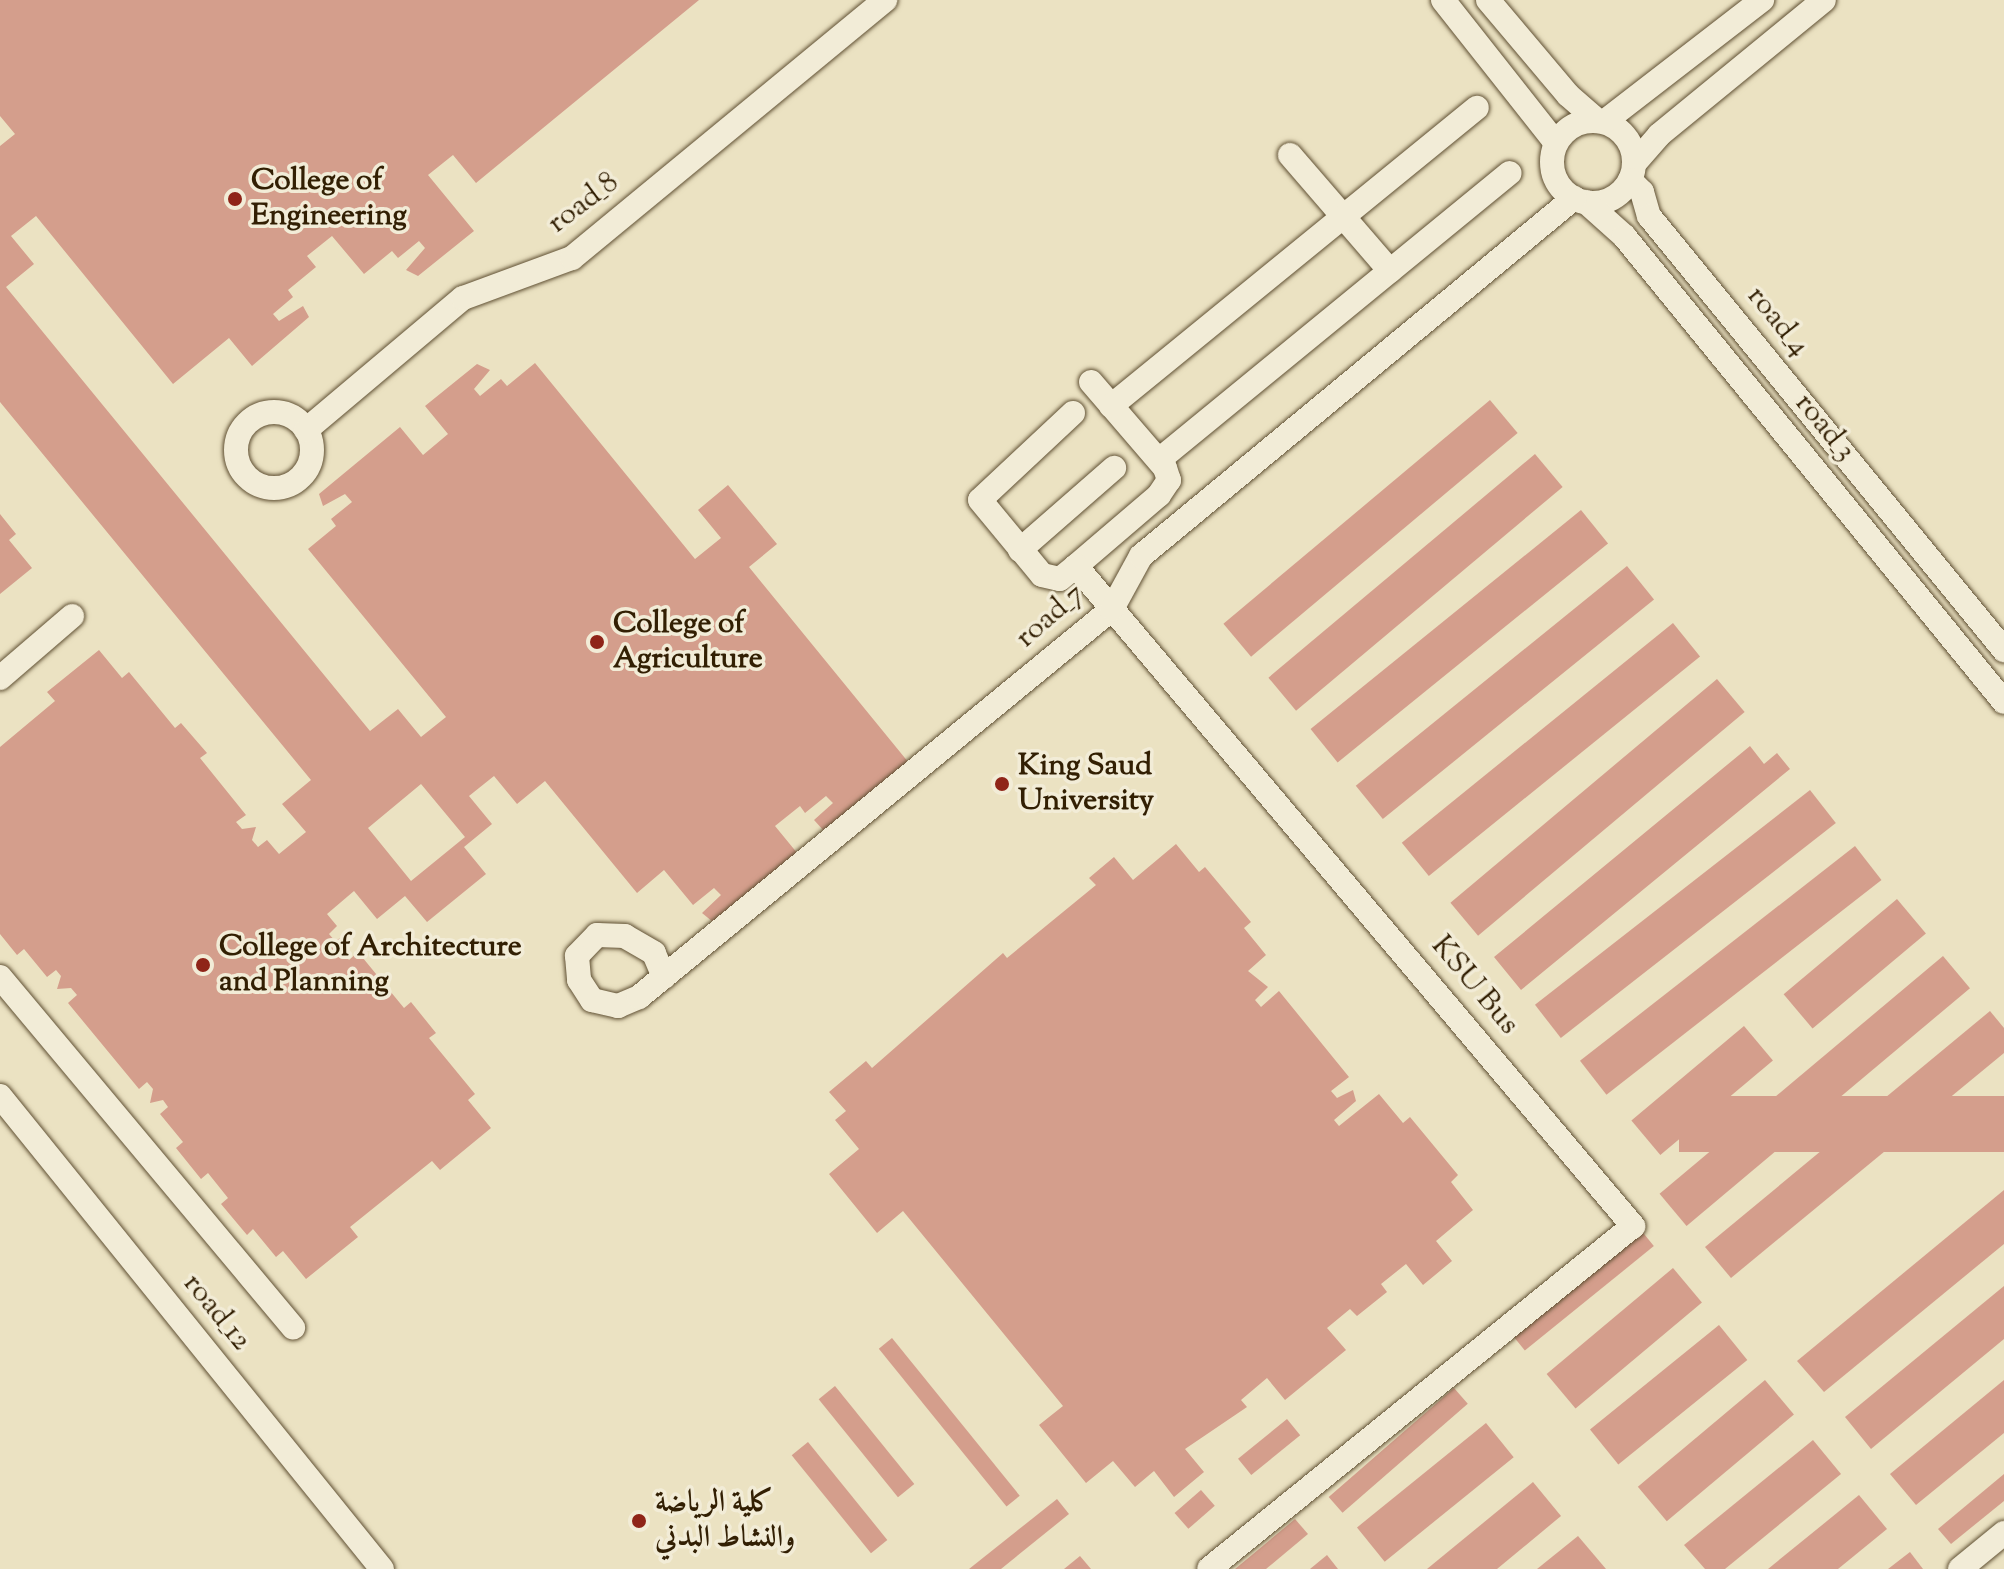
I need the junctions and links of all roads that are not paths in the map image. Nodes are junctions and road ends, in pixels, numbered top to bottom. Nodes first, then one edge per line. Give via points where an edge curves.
1 (885, 0) edge
2 (1443, 0) edge
3 (1488, 0) edge
4 (1762, 0) edge
5 (1824, 0) edge
6 (1731, 11) edge
7 (1477, 108) dead end
8 (1601, 122) junction
9 (1556, 143) junction
10 (1290, 155) dead end
11 (1632, 172) junction
12 (1510, 173) dead end
13 (1580, 200) junction
14 (1343, 217) junction
15 (1390, 271) junction
16 (1091, 382) dead end
17 (1111, 406) junction
18 (1073, 413) dead end
19 (306, 430) dead end
20 (1159, 460) junction
21 (1114, 468) dead end
22 (1020, 550) junction
23 (1076, 566) junction
24 (1112, 609) junction
25 (72, 616) dead end
26 (2004, 650) edge
27 (0, 678) edge
28 (2004, 702) edge
29 (0, 977) edge
30 (664, 977) dead end
31 (0, 1096) edge
32 (293, 1328) dead end
33 (2004, 1533) edge
34 (382, 1569) edge
35 (1209, 1569) edge
36 (1960, 1569) edge

1 - 19 street, road_8 via 572,258 463,298
2 - 9 street
3 - 8 street via 1568,95
4 - 6 street
5 - 11 street via 1659,135
6 - 8 street
7 - 14 street
8 - 9 street via 1574,125
8 - 11 street via 1628,140
9 - 13 street via 1556,180
10 - 14 street
11 - 13 street via 1611,199
11 - 26 street, road_4 via 1649,216
12 - 15 street
13 - 24 street, road_7 via 1157,542 1141,556
13 - 28 street, road_3 via 1624,236
14 - 15 street
14 - 17 street
15 - 20 street
16 - 17 street
17 - 20 street
18 - 22 street via 980,500
20 - 23 street via 1169,480 1159,495
21 - 22 street
22 - 23 street via 1051,580
23 - 24 street, KSU Bus
24 - 30 street, road_7
24 - 35 street, KSU Bus via 1633,1226
25 - 27 street
29 - 32 street
31 - 34 street, road_12
33 - 36 street

